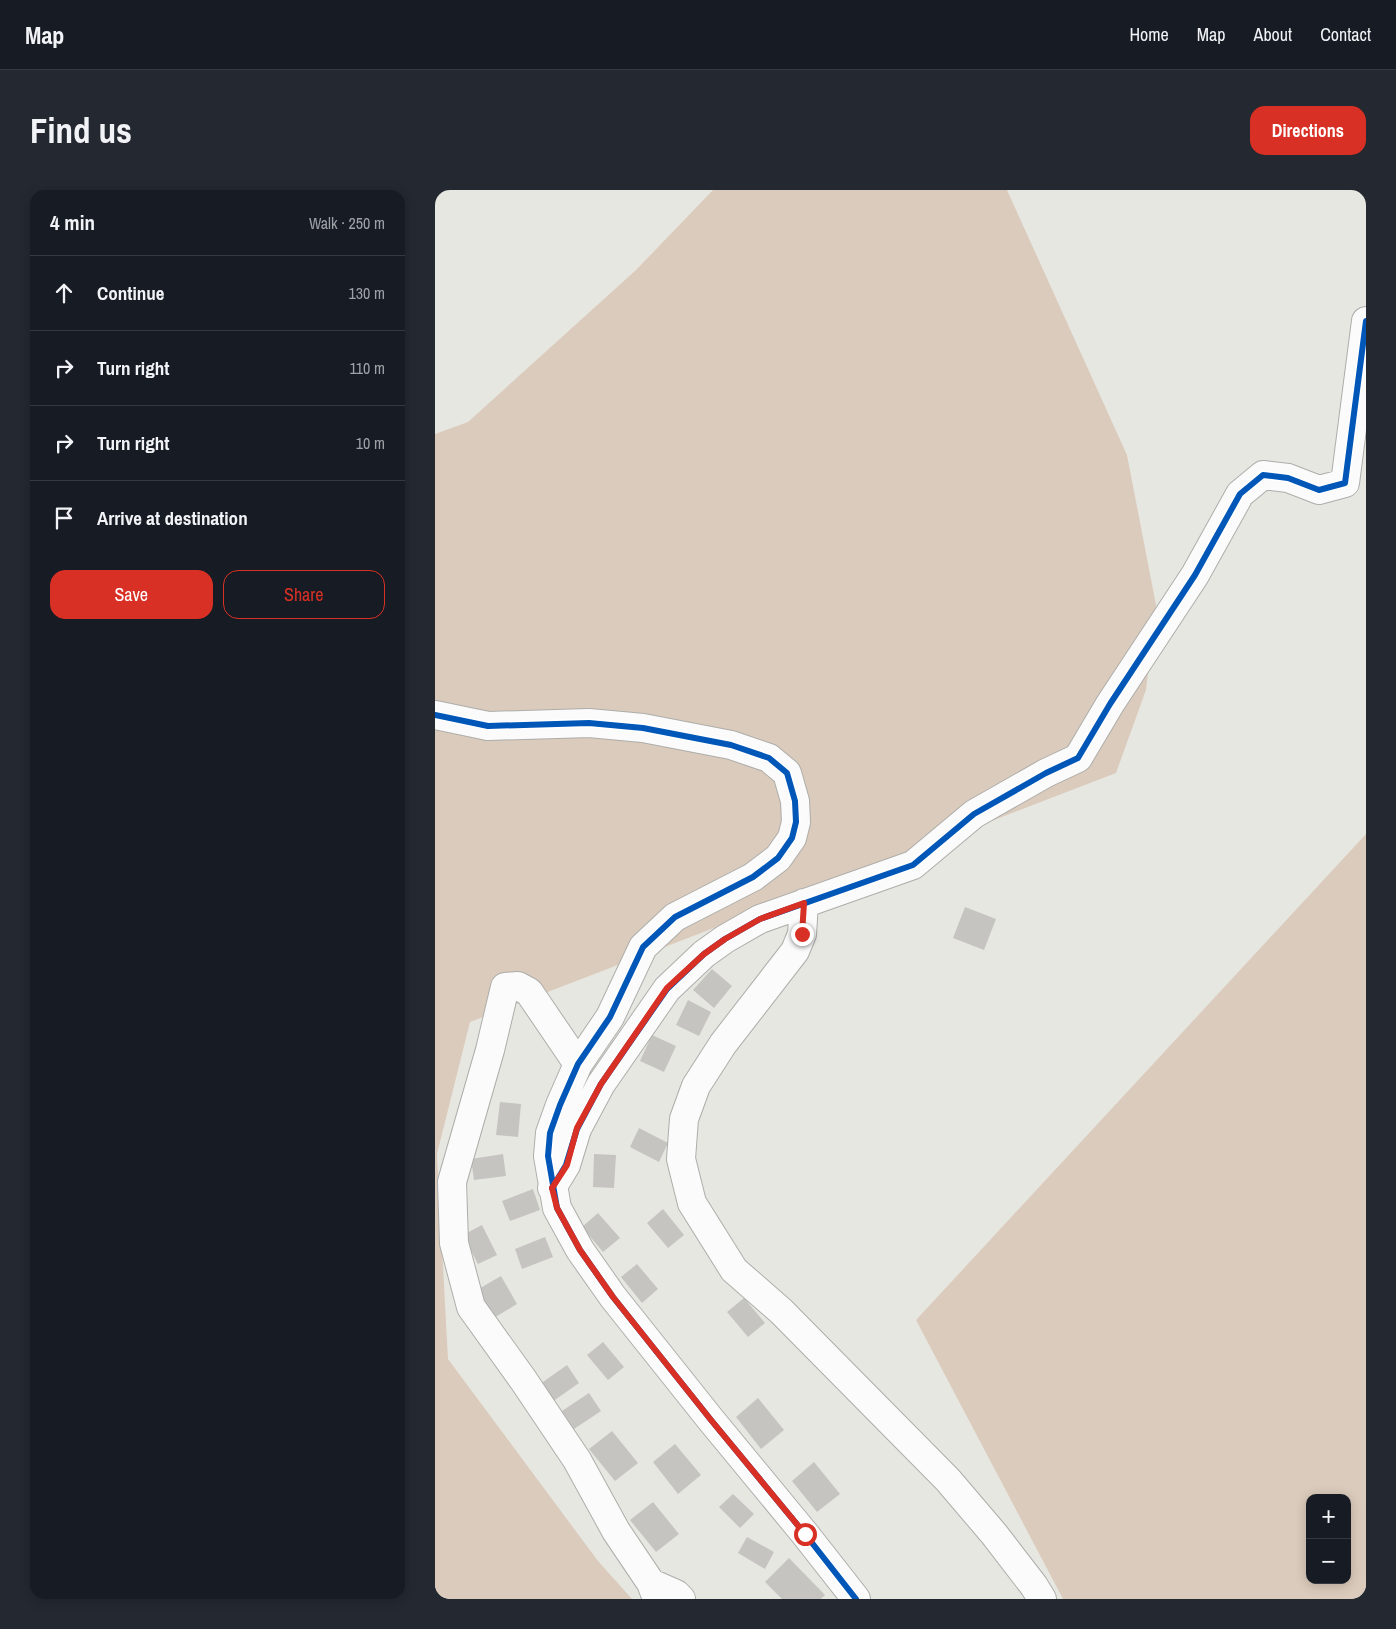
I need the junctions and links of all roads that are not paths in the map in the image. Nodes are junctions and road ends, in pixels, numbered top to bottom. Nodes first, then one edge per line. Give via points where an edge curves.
1 (1366, 322) edge
2 (435, 714) edge
3 (804, 903) junction
4 (578, 1064) junction
5 (552, 1188) junction
6 (654, 1591) edge
7 (681, 1599) edge
8 (856, 1599) edge
9 (1042, 1599) edge

1 - 3 street via 1345,482 1319,490 1288,478 1263,475 1240,494 1195,575 1078,758 975,814 913,865
2 - 4 street via 488,726 589,723 643,728 731,745 769,758 787,773 795,801 796,822 792,838 778,858 753,877 675,917 643,947 610,1017
3 - 5 street via 760,919 725,939 667,988 601,1084 577,1128 567,1165
3 - 9 street via 802,934 795,951 723,1044 696,1086 684,1119 681,1159 692,1203 735,1270 948,1480 994,1534
4 - 5 street via 550,1133 548,1156
4 - 6 street via 529,992 518,986 505,988 452,1182 454,1243 471,1307 577,1460
5 - 8 street via 557,1208 575,1242 613,1297
6 - 7 street via 676,1594

